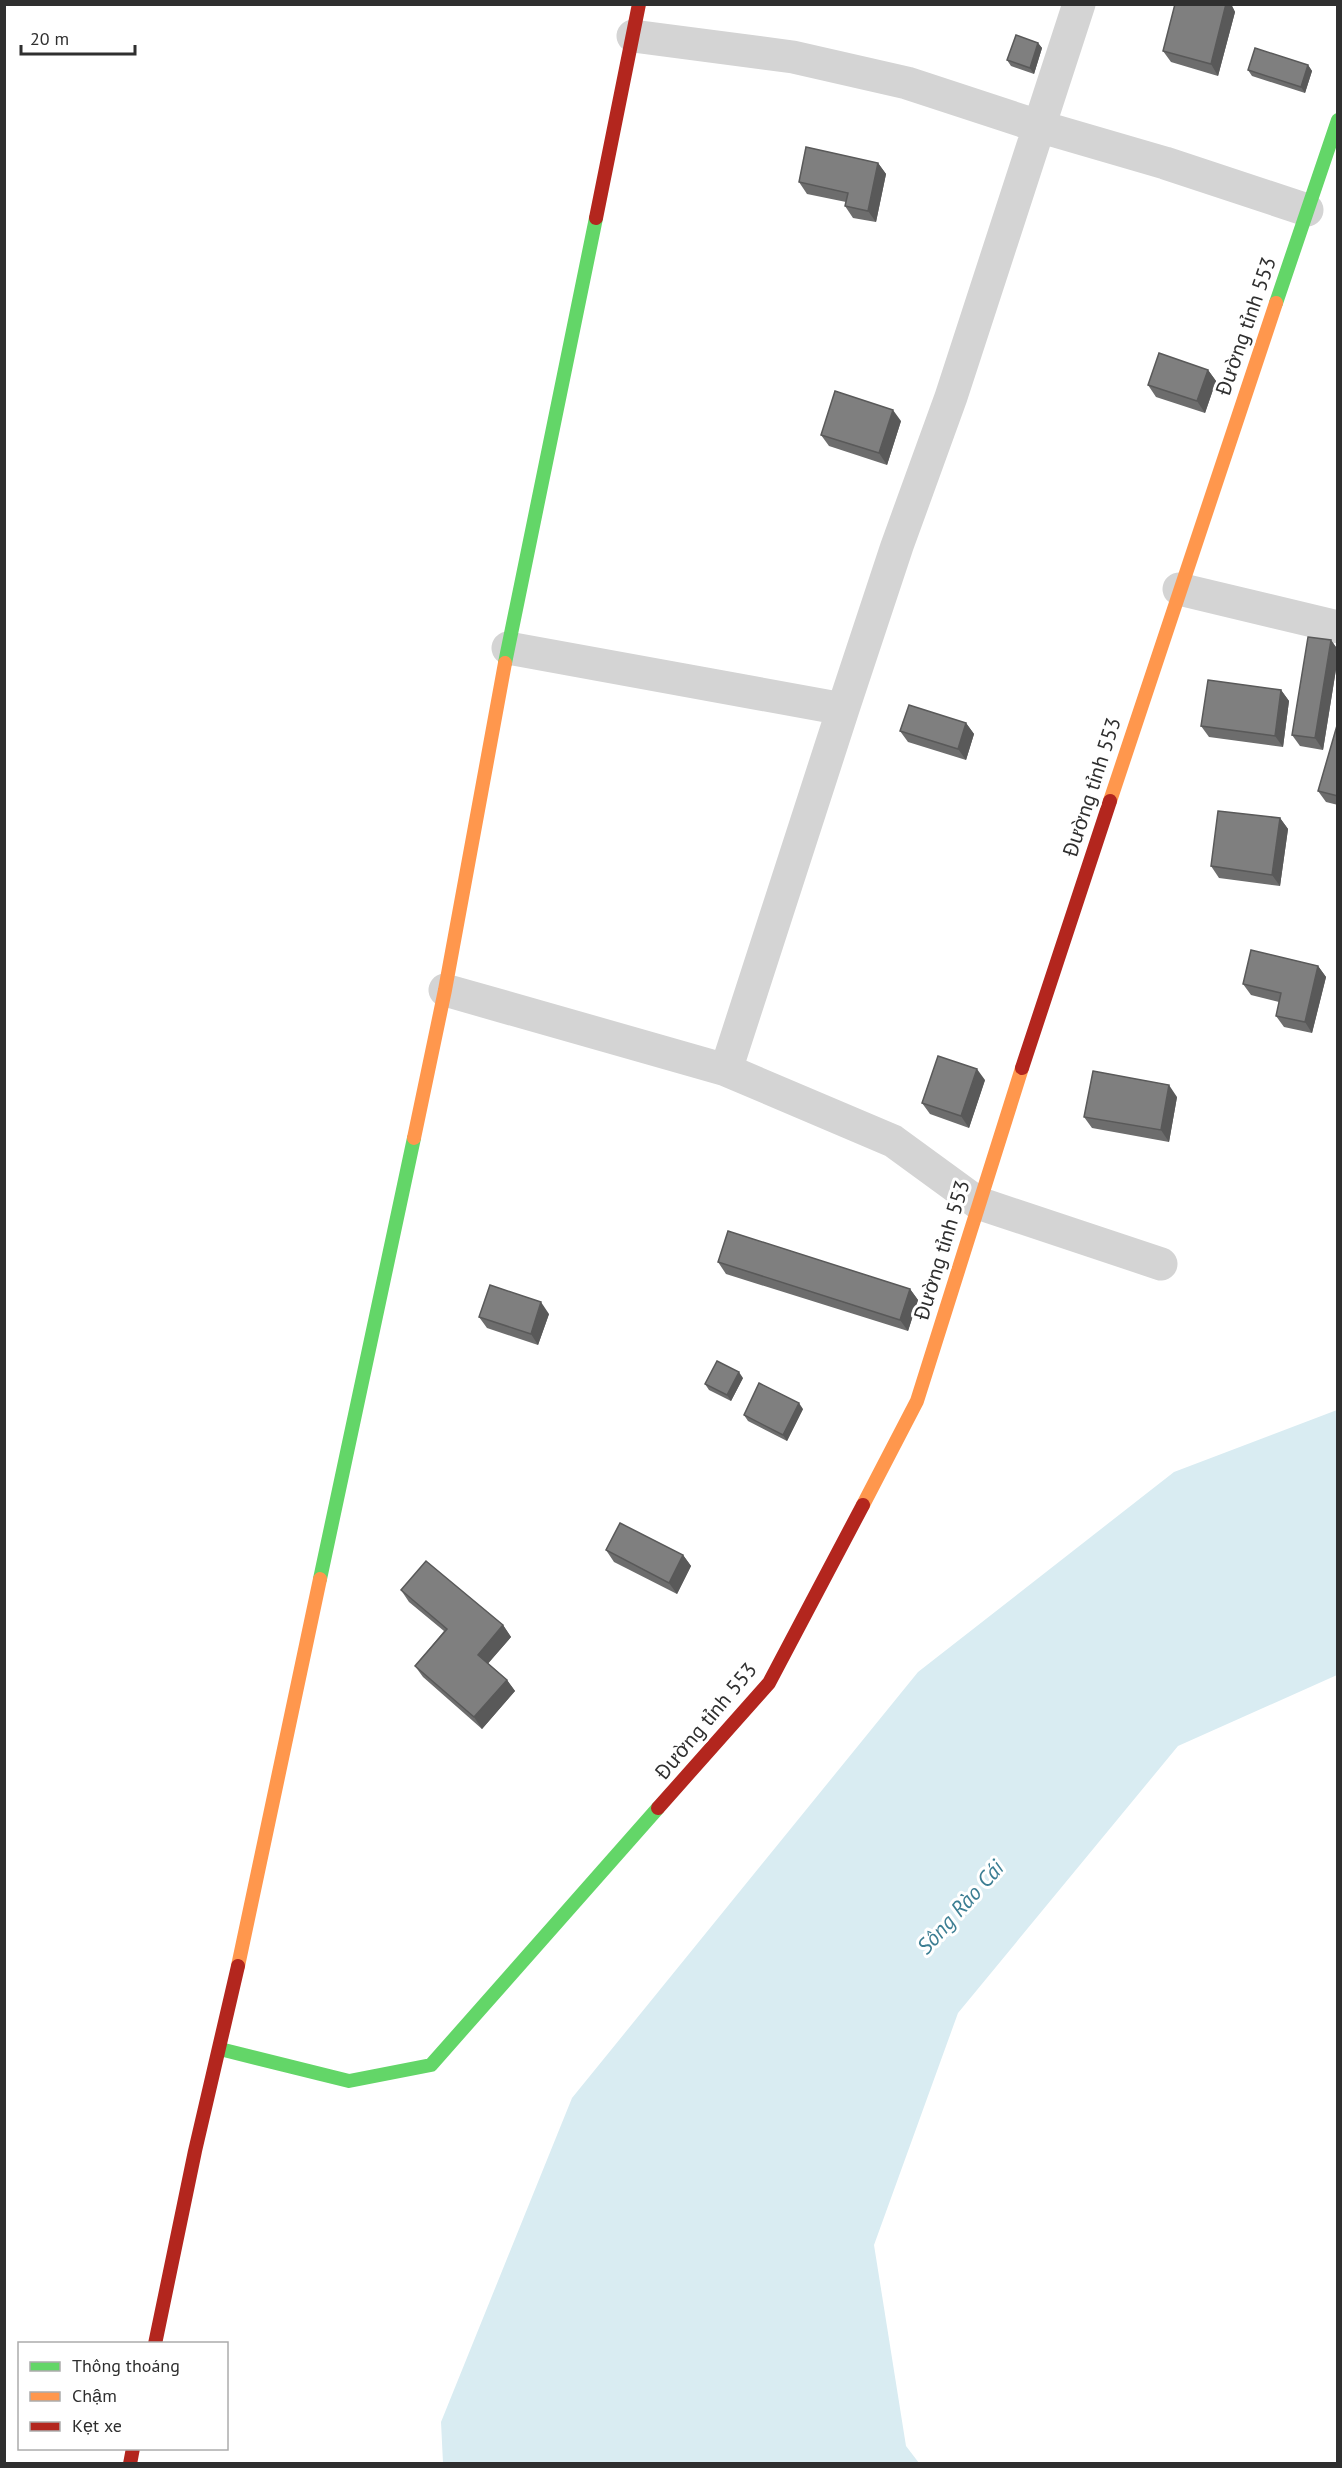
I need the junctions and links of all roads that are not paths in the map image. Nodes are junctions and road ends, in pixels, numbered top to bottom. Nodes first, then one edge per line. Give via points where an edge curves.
1 (639, 4) edge
2 (1079, 4) edge
3 (633, 36) junction
4 (1338, 120) edge
5 (1038, 126) junction
6 (1307, 210) junction
7 (1179, 589) junction
8 (1338, 627) edge
9 (508, 648) junction
10 (843, 709) junction
11 (445, 990) junction
12 (726, 1070) junction
13 (978, 1203) junction
14 (1161, 1263) dead end
15 (220, 2049) junction
16 (155, 2342) edge

1 - 3 main road
2 - 5 street
3 - 5 street via 793,57 907,83
3 - 9 main road
4 - 6 main road, Đường tỉnh 553
5 - 6 street
5 - 10 street via 951,397
6 - 7 main road, Đường tỉnh 553
7 - 8 street
7 - 13 main road, Đường tỉnh 553
9 - 10 street
9 - 11 main road
10 - 12 street
11 - 12 street
11 - 15 main road
12 - 13 street via 893,1141
13 - 14 street
13 - 15 main road, Đường tỉnh 553 via 917,1401 769,1683 430,2065 349,2081
15 - 16 main road

